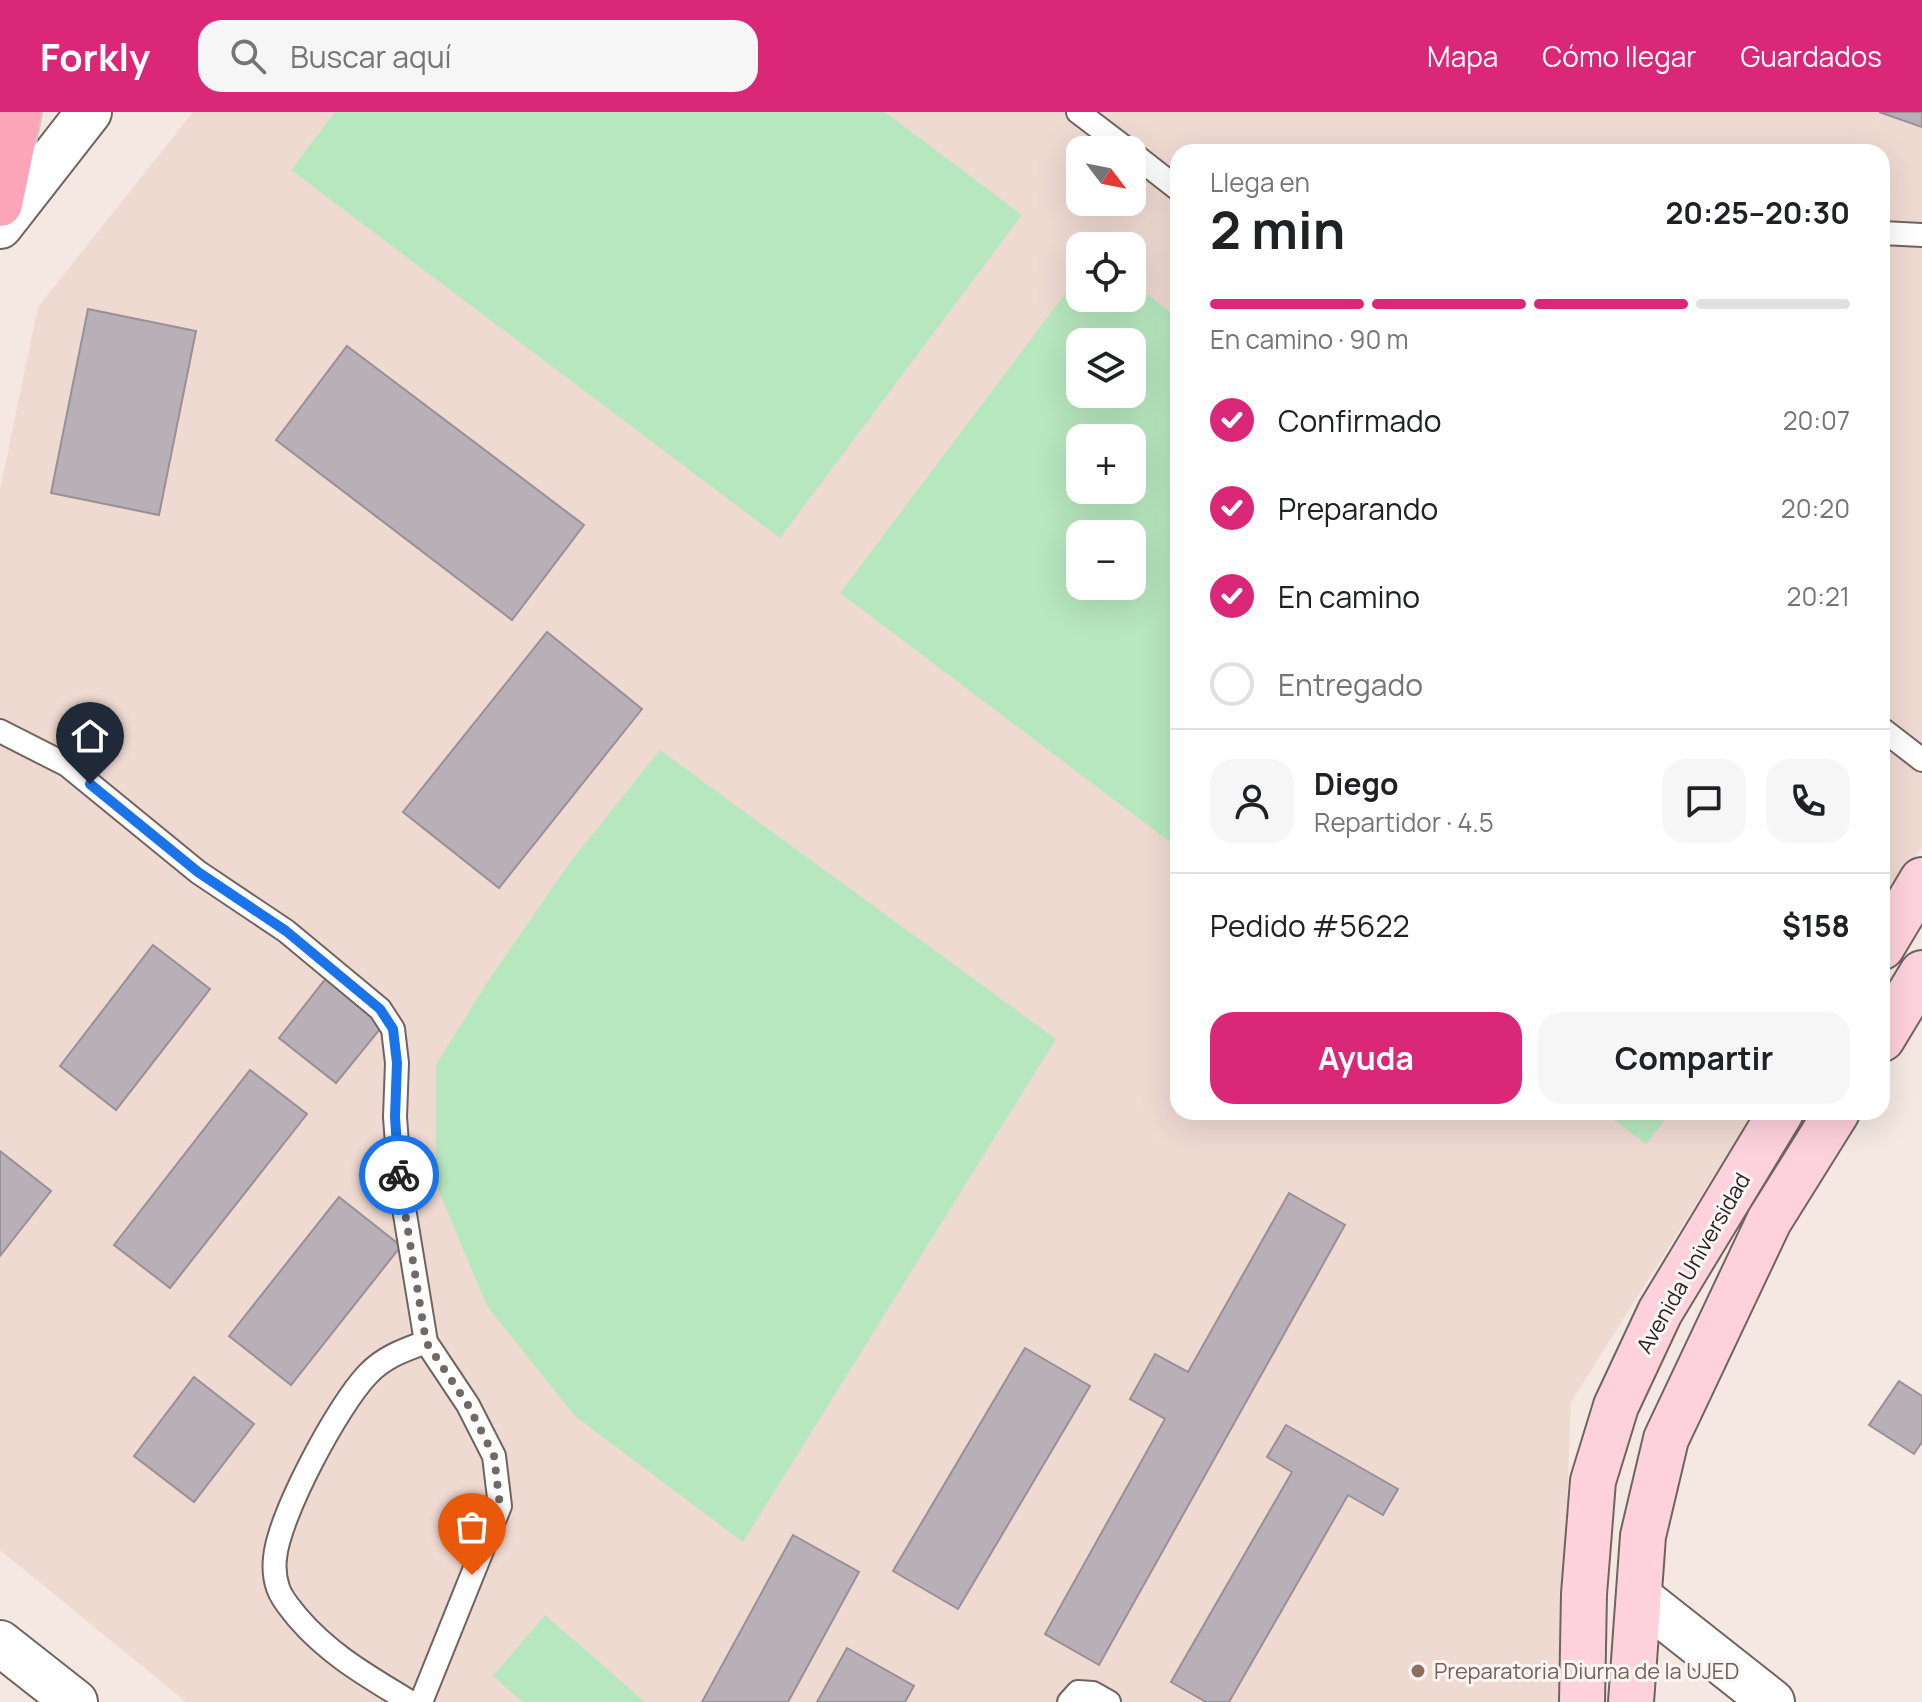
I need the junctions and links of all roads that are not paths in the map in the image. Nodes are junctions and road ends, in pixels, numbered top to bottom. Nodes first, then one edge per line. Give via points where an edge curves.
1 (19, 112) edge
2 (89, 112) edge
3 (1078, 112) edge
4 (1109, 136) edge
5 (1146, 164) edge
6 (1170, 183) edge
7 (0, 204) edge
8 (0, 226) edge
9 (1890, 233) edge
10 (1922, 235) edge
11 (0, 731) edge
12 (1890, 735) edge
13 (1922, 760) edge
14 (1922, 880) edge
15 (1890, 934) edge
16 (1922, 973) edge
17 (1890, 1026) edge
18 (1776, 1120) edge
19 (1832, 1120) edge
20 (426, 1342) junction
21 (1639, 1597) junction
22 (0, 1643) edge
23 (75, 1702) edge
24 (410, 1702) edge
25 (421, 1702) edge
26 (1069, 1702) edge
27 (1109, 1702) edge
28 (1582, 1702) edge
29 (1631, 1702) edge
30 (1772, 1702) edge

1 - 7 main road
2 - 8 street
3 - 4 lane
5 - 6 lane
9 - 10 lane
11 - 20 lane via 67,765 198,872 286,931 389,1020 397,1063 400,1184
12 - 13 lane
14 - 15 street
16 - 17 street
18 - 28 street, Avenida Universidad via 1660,1312 1616,1406 1593,1481
19 - 21 street, Avenida Universidad via 1769,1221 1666,1439 1643,1536
20 - 24 lane via 394,1353 349,1399 309,1467 275,1558 278,1590 313,1635 341,1660
20 - 25 lane via 494,1456 500,1506
21 - 29 street, Avenida Universidad
21 - 30 street
22 - 23 street
26 - 27 lane via 1078,1692

